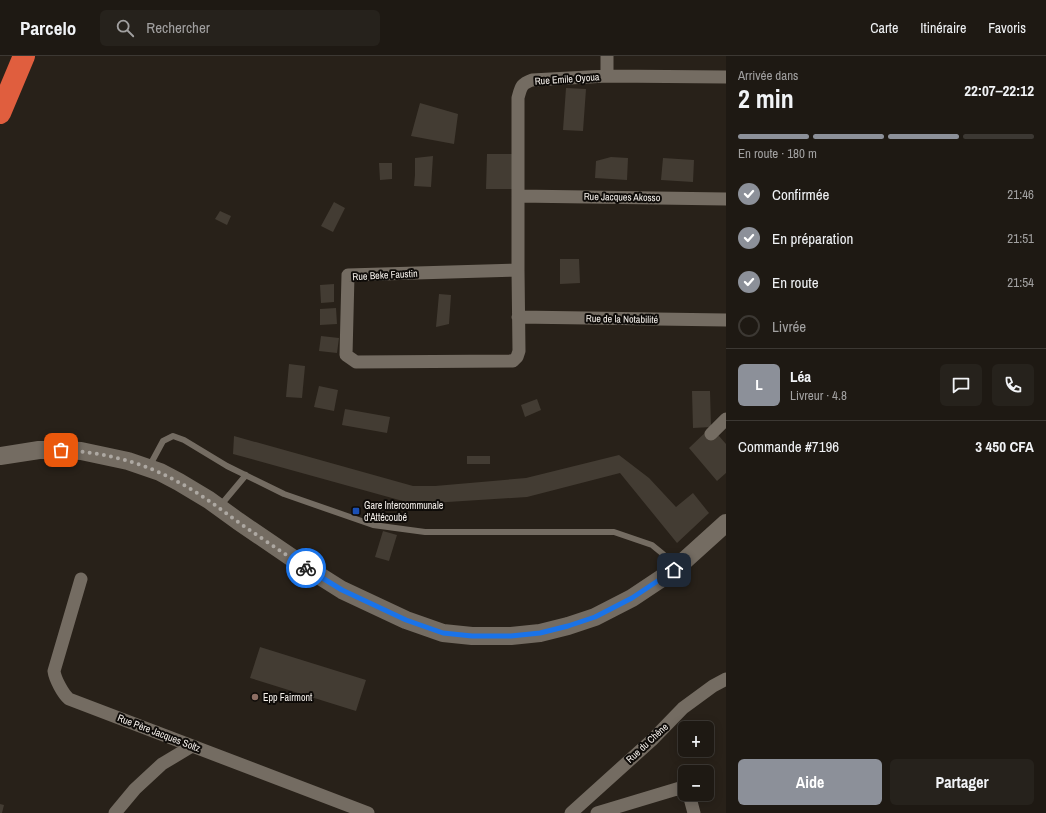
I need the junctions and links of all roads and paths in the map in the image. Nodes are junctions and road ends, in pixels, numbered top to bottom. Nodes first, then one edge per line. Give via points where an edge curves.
1 (24, 56) edge
2 (607, 56) edge
3 (607, 76) junction
4 (726, 77) edge
5 (0, 113) edge
6 (518, 196) junction
7 (726, 199) edge
8 (518, 270) junction
9 (518, 317) junction
10 (726, 320) edge
11 (726, 419) edge
12 (711, 434) dead end
13 (0, 456) edge
14 (148, 468) junction
15 (246, 475) junction
16 (219, 508) junction
17 (726, 523) edge
18 (674, 570) junction
19 (81, 579) dead end
20 (726, 679) edge
21 (192, 746) junction
22 (678, 789) edge
23 (691, 801) edge
24 (115, 813) edge
25 (368, 813) edge
26 (571, 813) edge
27 (598, 813) edge
28 (694, 813) edge

1 - 5 highway
2 - 3 street
3 - 4 street, Rue Emile Oyoua
3 - 6 street, Rue Emile Oyoua via 532,80 525,82 520,88
6 - 7 street, Rue Jacques Akosso
6 - 8 street, Rue Emile Oyoua
8 - 9 street, Rue Beke Faustin
8 - 9 street, Rue Beke Faustin via 348,275 346,355 356,362 513,361 519,351
9 - 10 street, Rue de la Notabilité
11 - 12 street
13 - 14 street via 39,450 80,451
14 - 15 lane via 163,441 174,436
14 - 16 street via 179,482
15 - 16 lane
15 - 18 lane via 284,494 373,526 426,532 614,532 652,544
16 - 18 street via 342,590 406,620 443,633 511,636 540,633 568,626 595,617 632,598
17 - 18 street
19 - 21 street, Rue Père Jacques Soltz via 54,671 66,696
20 - 26 street, Rue du Chêne via 683,708 652,740
21 - 24 street via 162,764 135,789
21 - 25 street, Rue Père Jacques Soltz
22 - 27 street
23 - 28 street

